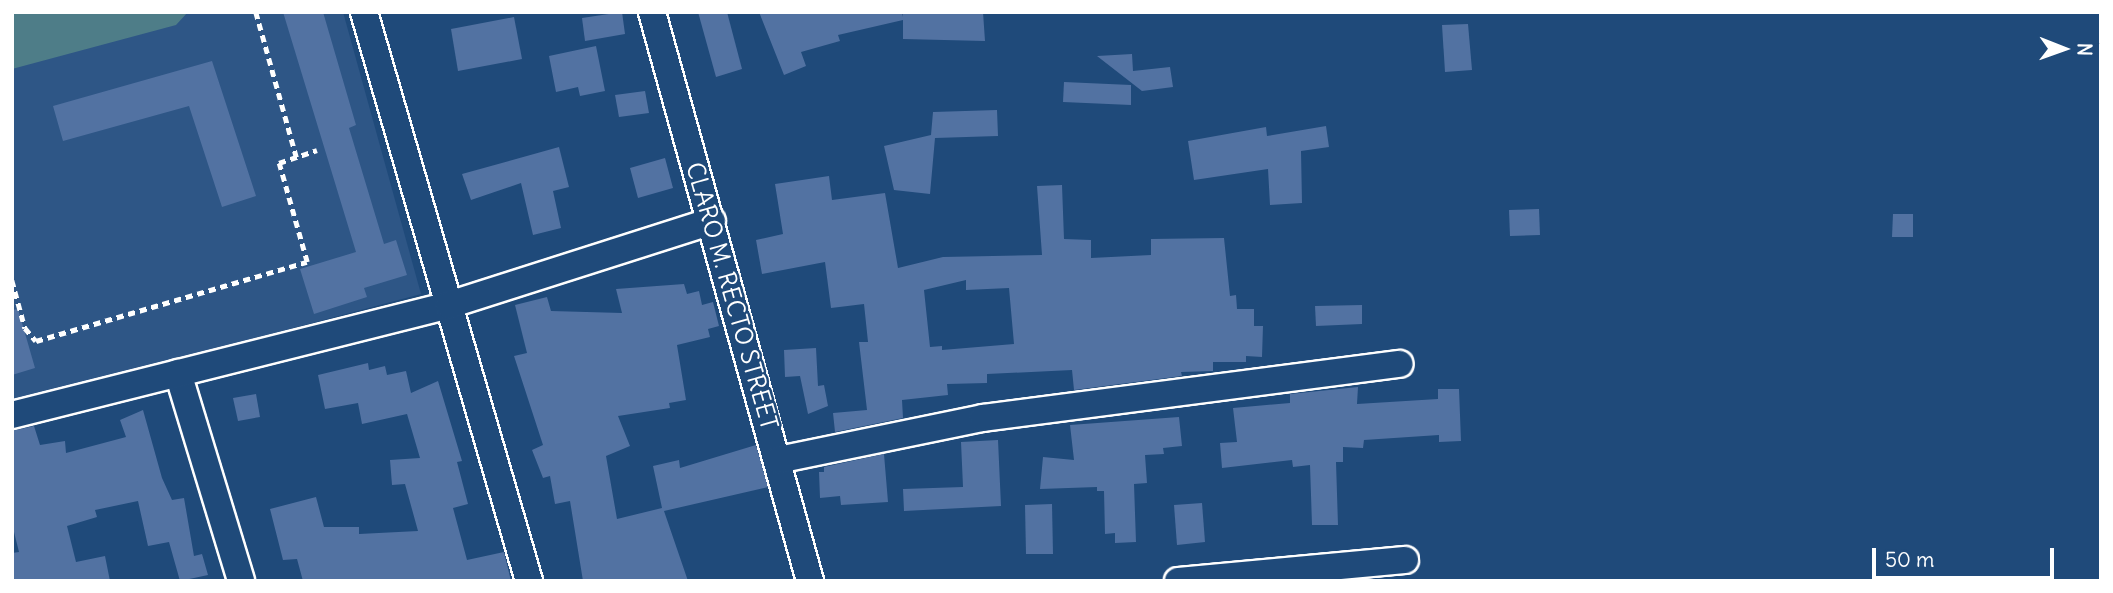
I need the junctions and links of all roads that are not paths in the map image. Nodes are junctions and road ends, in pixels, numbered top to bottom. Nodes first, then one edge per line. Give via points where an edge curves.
1 (364, 12) edge
2 (652, 12) edge
3 (712, 221) junction
4 (449, 305) junction
5 (1400, 364) dead end
6 (178, 373) junction
7 (12, 415) edge
8 (778, 460) junction
9 (1405, 560) dead end
10 (241, 581) edge
11 (529, 581) edge
12 (810, 581) edge
13 (1178, 581) edge

1 - 4 street
2 - 3 street, CLARO M. RECTO STREET
3 - 4 street
3 - 8 street, CLARO M. RECTO STREET
4 - 6 street
4 - 11 street
5 - 8 street via 983,418
6 - 7 street
6 - 10 street
8 - 12 street, CLARO M. RECTO STREET
9 - 13 street

